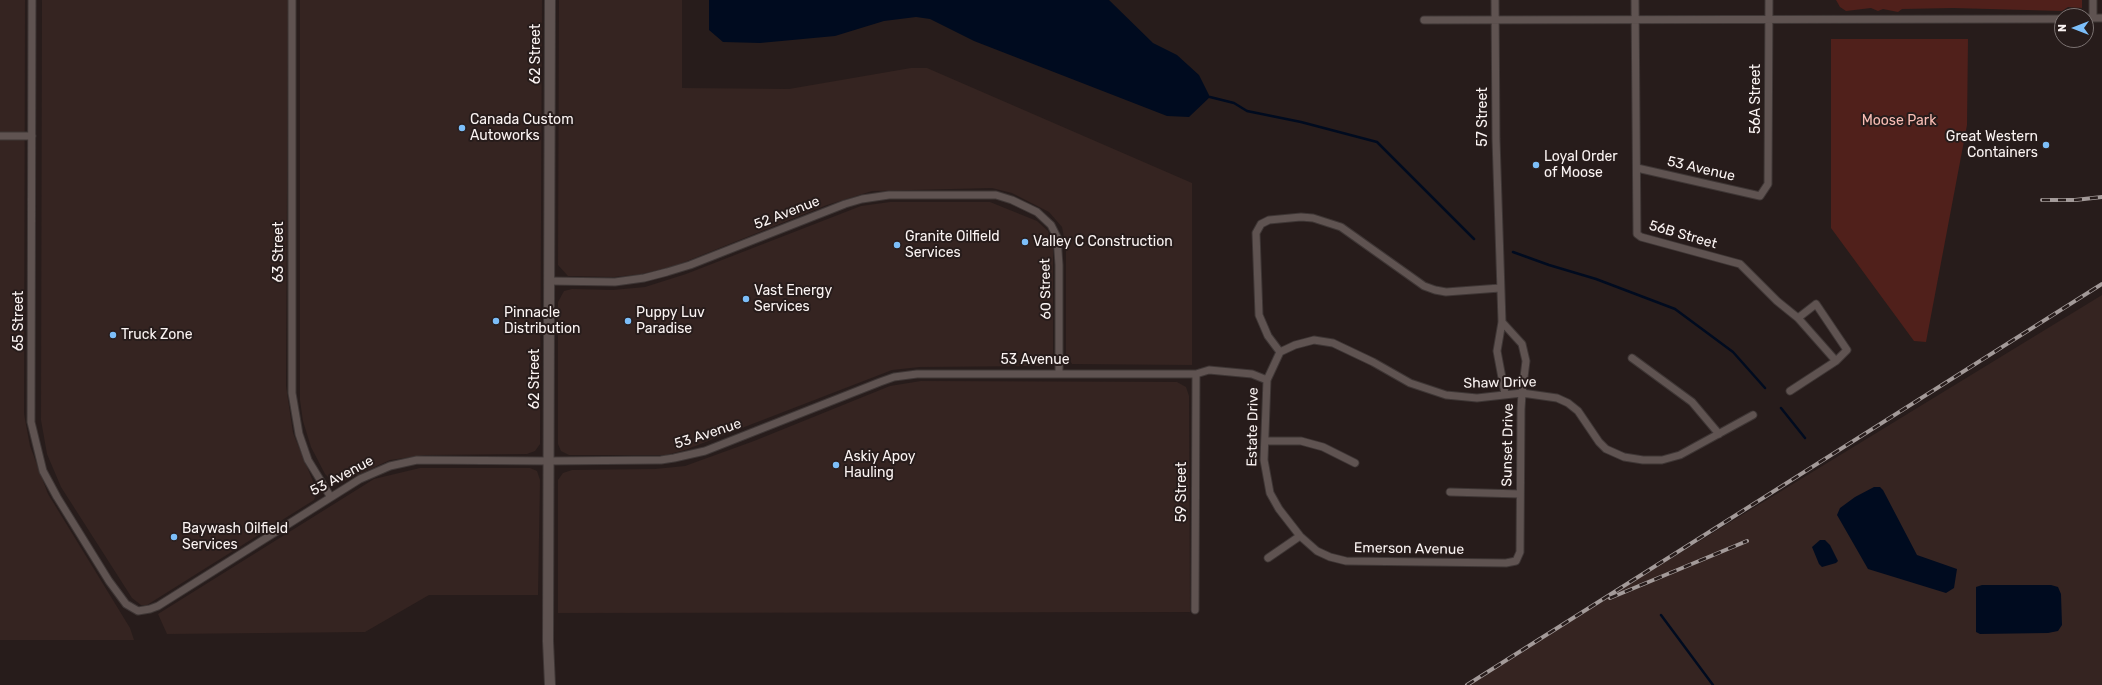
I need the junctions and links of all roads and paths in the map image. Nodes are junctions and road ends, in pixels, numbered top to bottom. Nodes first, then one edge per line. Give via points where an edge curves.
1 (32, 0) edge
2 (292, 0) edge
3 (550, 0) edge
4 (1496, 0) edge
5 (1635, 0) edge
6 (1769, 0) edge
7 (2054, 18) edge
8 (1496, 19) junction
9 (1635, 19) junction
10 (1769, 19) junction
11 (1424, 20) dead end
12 (0, 136) edge
13 (32, 136) junction
14 (1637, 168) junction
15 (1760, 196) joint
16 (1036, 212) joint
17 (1500, 233) joint
18 (549, 281) junction
19 (1500, 288) junction
20 (1798, 318) junction
21 (1502, 322) junction
22 (1280, 352) junction
23 (1632, 358) dead end
24 (1836, 361) junction
25 (1059, 373) junction
26 (1196, 374) junction
27 (1266, 380) junction
28 (1790, 391) dead end
29 (1522, 392) junction
30 (1505, 394) junction
31 (1753, 415) dead end
32 (1719, 434) junction
33 (1265, 441) junction
34 (549, 461) junction
35 (1355, 463) dead end
36 (1450, 492) dead end
37 (1520, 494) junction
38 (330, 496) junction
39 (1300, 536) junction
40 (1520, 552) joint
41 (1268, 558) dead end
42 (138, 610) joint
43 (1195, 610) dead end
44 (550, 685) edge

1 - 13 street, 65 Street
2 - 38 street, 63 Street via 292,393 299,434 308,460
3 - 18 main road, 62 Street
4 - 8 street, 57 Street
5 - 9 street, 56B Street
6 - 10 street, 56A Street
7 - 10 street
8 - 9 street
8 - 11 street
8 - 17 street, 57 Street via 1496,139
9 - 10 street
9 - 14 street, 56B Street
10 - 15 street, 56A Street via 1768,184
12 - 13 street
13 - 42 street, 65 Street via 31,422 37,450 43,470 57,497 109,581 126,604
14 - 15 street, 53 Avenue
14 - 20 street, 56B Street via 1637,234 1740,264
16 - 18 street, 52 Avenue via 996,195 889,195 845,204 690,265 644,278 615,282
16 - 25 street, 60 Street via 1051,225 1057,237
17 - 19 street, Sunset Drive
18 - 34 main road, 62 Street
19 - 21 street, Sunset Drive
19 - 22 street via 1446,292 1435,290 1424,286 1341,227 1313,218 1269,220 1261,224 1256,233 1259,315 1268,336
20 - 24 street, 56B Street
20 - 24 street via 1816,304 1847,350
21 - 29 street, Sunset Drive via 1522,344 1526,361
21 - 30 street, Sunset Drive via 1497,351
22 - 27 street
22 - 30 street, Shaw Drive via 1314,340 1333,342 1410,383 1434,392 1477,398
23 - 32 street via 1692,402
24 - 28 street
25 - 26 street, 53 Avenue
25 - 34 street, 53 Avenue via 917,374 894,378 687,456 661,460
26 - 27 street, 53 Avenue via 1209,370 1231,371 1252,374
26 - 43 street, 59 Street
27 - 33 street, Estate Drive
29 - 30 street, Shaw Drive
29 - 32 street, Shaw Drive via 1557,398 1568,403 1578,411 1606,449 1624,457 1662,460 1685,452
29 - 37 street, Sunset Drive
31 - 32 street, Shaw Drive
33 - 35 street via 1301,441 1323,447
33 - 39 street, Estate Drive via 1264,460 1270,494
34 - 38 street, 53 Avenue via 418,460 372,473
34 - 44 main road, 62 Street
36 - 37 street
37 - 40 street, Sunset Drive
38 - 42 street, 53 Avenue via 158,606
39 - 40 street, Emerson Avenue via 1317,551 1346,562 1506,564 1516,561
39 - 41 street

